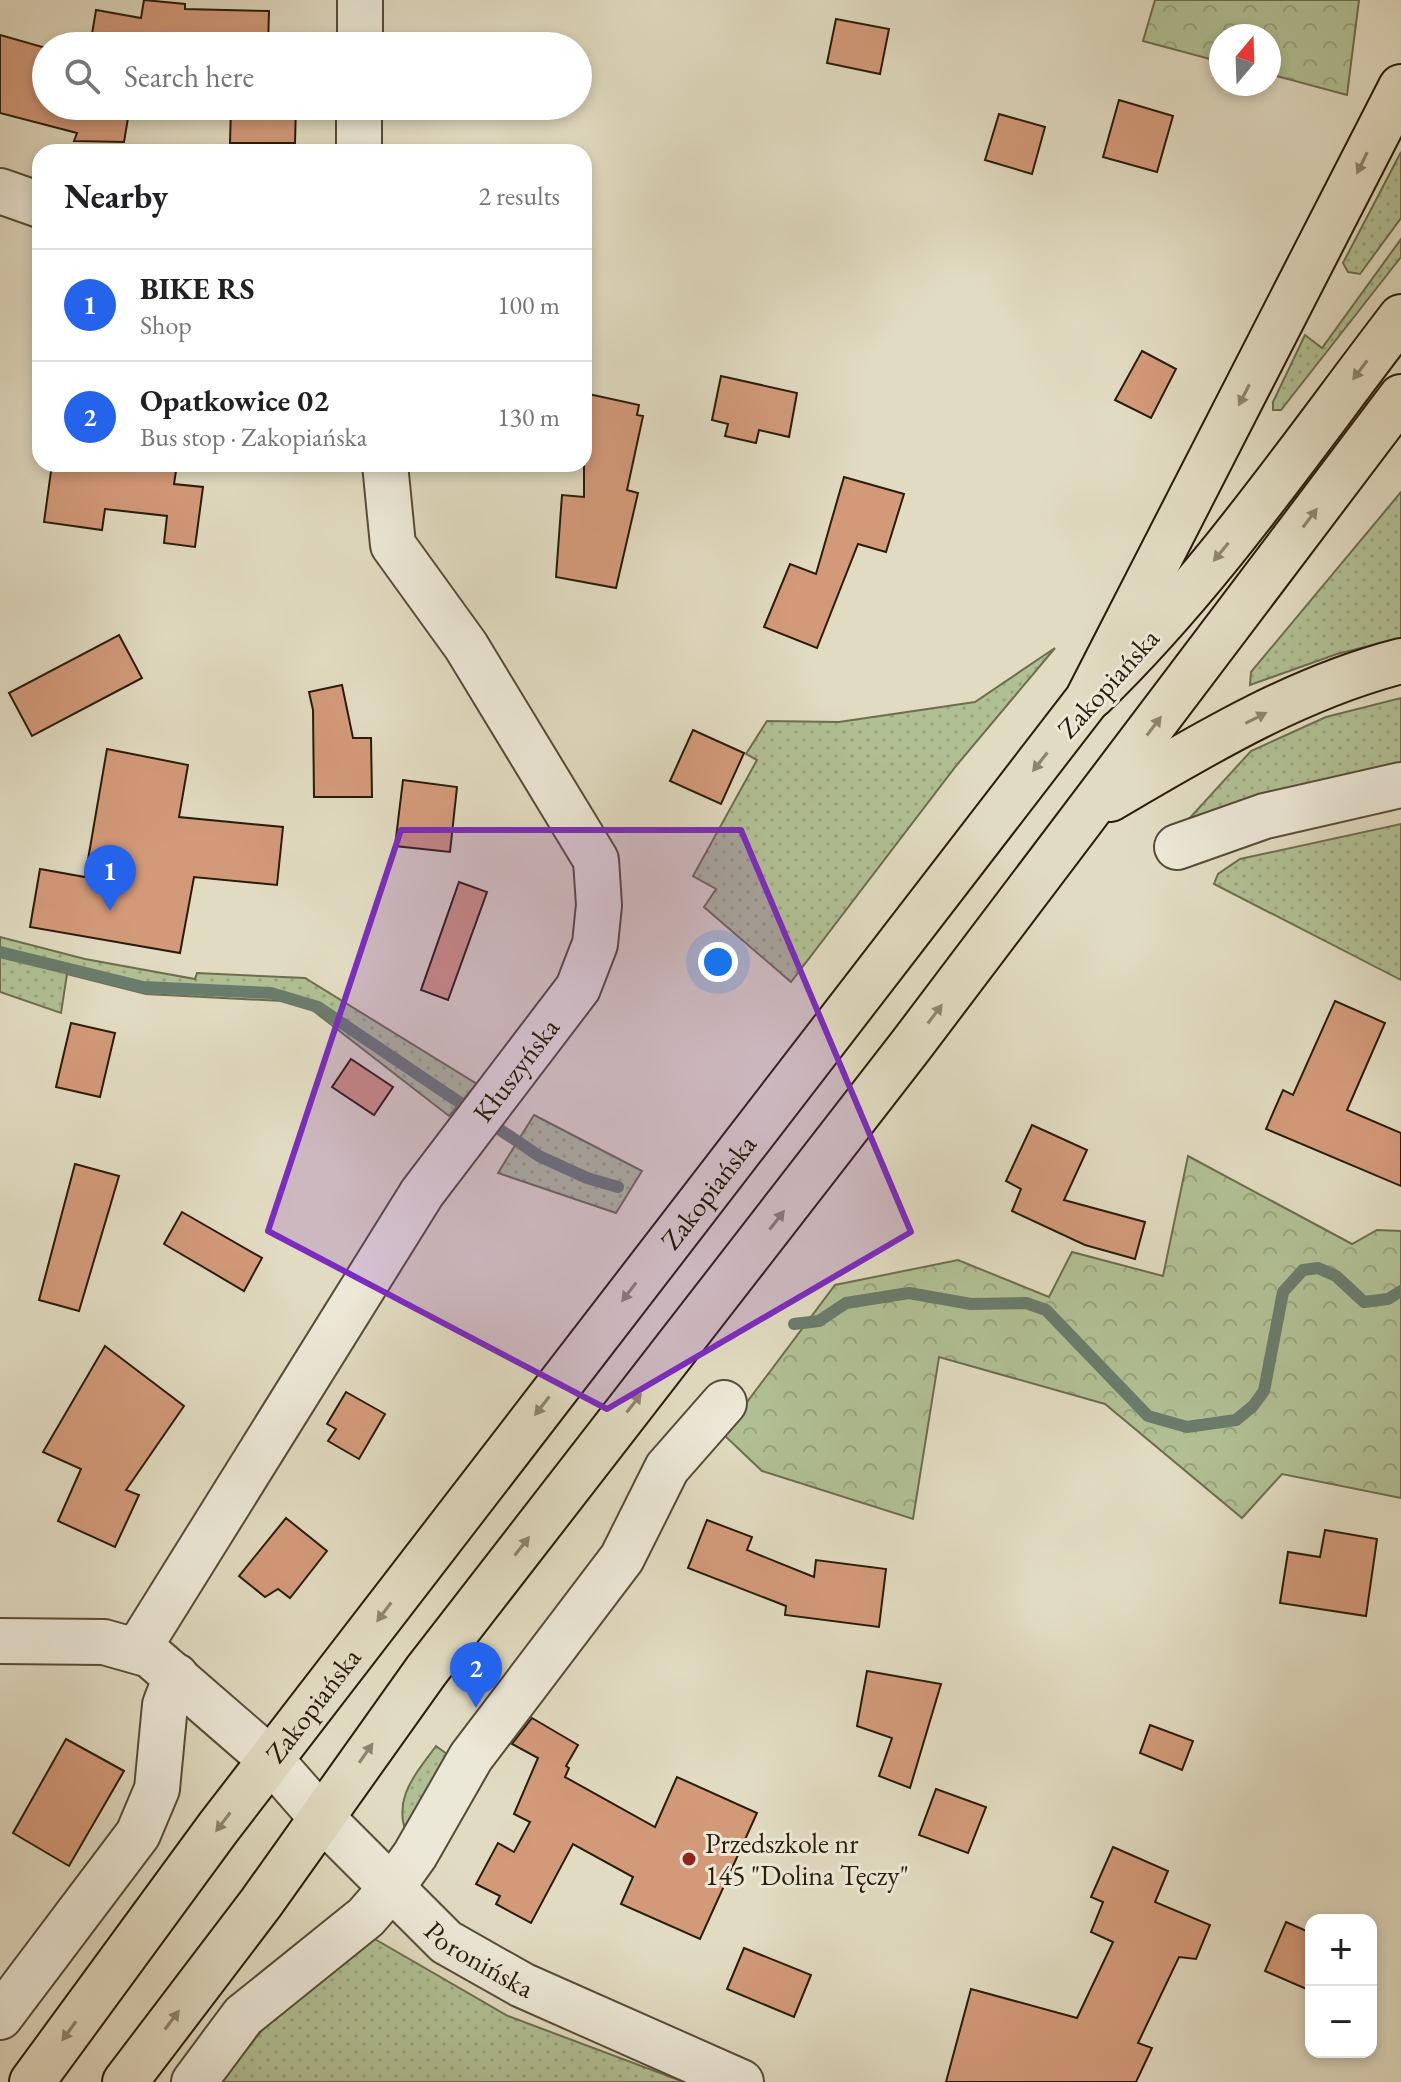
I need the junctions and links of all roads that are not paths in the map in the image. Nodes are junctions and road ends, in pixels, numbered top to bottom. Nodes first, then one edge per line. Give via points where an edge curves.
1 (360, 0) edge
2 (360, 32) edge
3 (1399, 85) edge
4 (359, 120) edge
5 (359, 144) edge
6 (0, 191) edge
7 (32, 202) edge
8 (1401, 317) edge
9 (1401, 397) edge
10 (386, 472) edge
11 (1401, 661) edge
12 (1087, 700) junction
13 (1401, 785) edge
14 (1091, 811) junction
15 (1177, 847) dead end
16 (724, 1403) dead end
17 (0, 1641) edge
18 (138, 1649) junction
19 (176, 1676) junction
20 (271, 1760) junction
21 (321, 1817) junction
22 (392, 1887) junction
23 (0, 2017) edge
24 (32, 2082) edge
25 (125, 2082) edge
26 (194, 2082) edge
27 (741, 2082) edge

1 - 2 street
3 -> 12 main road
4 - 5 street
6 - 7 street
8 -> 12 main road, Zakopiańska via 1148,642
14 -> 9 main road, Zakopiańska
10 - 18 street, Kłuszyńska via 393,545 466,646 596,860 595,944 578,988 422,1193
14 -> 11 main road via 1284,704 1361,671
12 -> 20 main road, Zakopiańska
13 - 15 street via 1265,816
21 -> 14 main road, Zakopiańska via 435,1658
16 - 22 street via 667,1468 622,1558 471,1757
17 - 18 street via 104,1642
18 - 19 street, Poronińska
19 - 20 street, Poronińska
19 - 23 street via 165,1705 157,1789 138,1834
20 - 21 street, Poronińska
20 -> 24 main road, Zakopiańska
21 - 22 street, Poronińska
25 -> 21 main road, Zakopiańska
22 - 26 street via 366,1917 243,2016
22 - 27 street, Poronińska via 427,1927 466,1956

